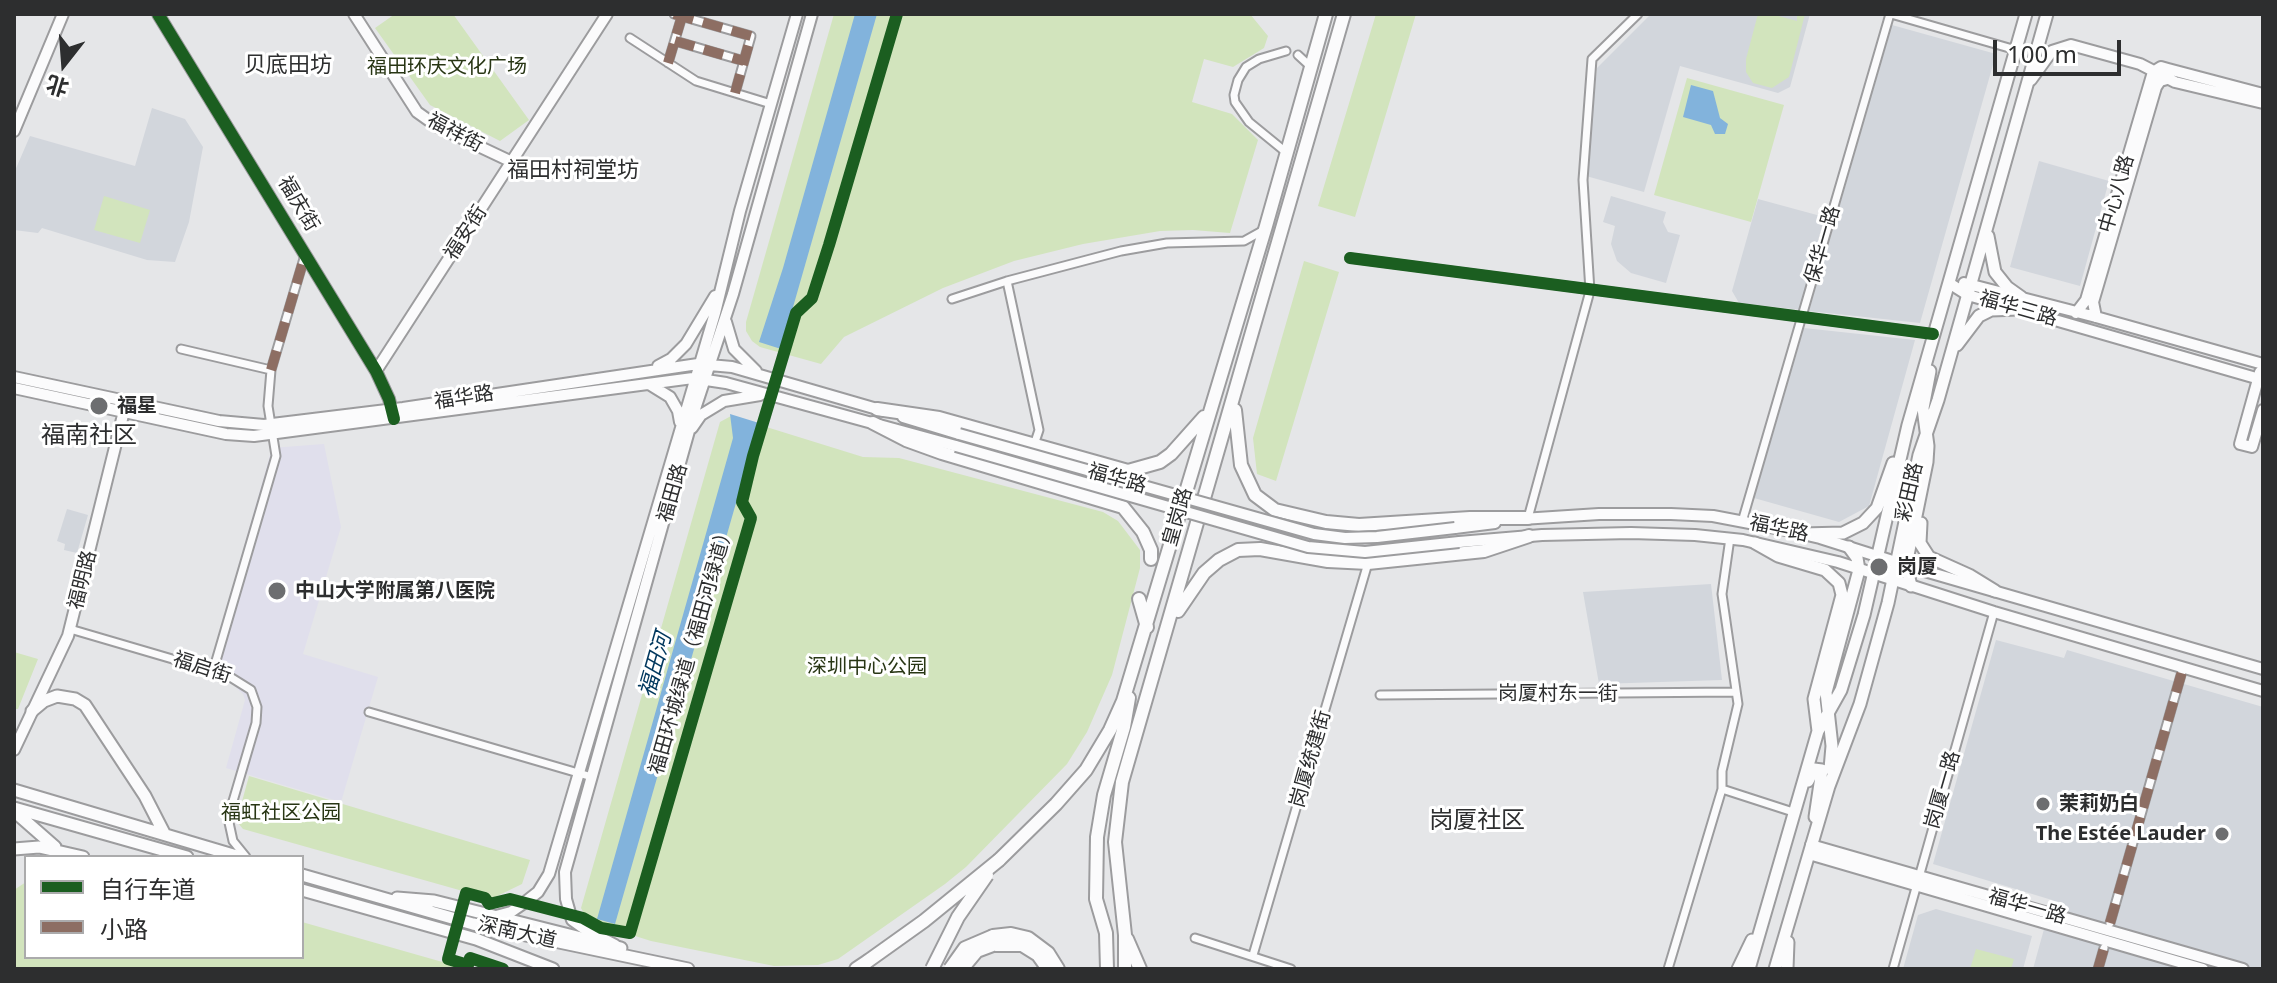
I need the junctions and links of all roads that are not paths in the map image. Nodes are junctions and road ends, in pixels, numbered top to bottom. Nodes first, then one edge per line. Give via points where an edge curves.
1 (63, 14) edge
2 (158, 14) edge
3 (354, 14) edge
4 (607, 14) edge
5 (797, 14) edge
6 (812, 14) edge
7 (1326, 14) edge
8 (1344, 14) edge
9 (1638, 14) edge
10 (1890, 14) edge
11 (2019, 14) edge
12 (2026, 14) edge
13 (2047, 14) edge
14 (2054, 14) edge
15 (678, 15) edge
16 (2042, 35) junction
17 (630, 38) dead end
18 (675, 41) junction
19 (2016, 50) junction
20 (1286, 51) dead end
21 (744, 61) junction
22 (668, 63) junction
23 (2153, 72) junction
24 (2167, 79) junction
25 (2030, 82) junction
26 (735, 93) junction
27 (2263, 94) edge
28 (2263, 103) edge
29 (771, 104) junction
30 (14, 131) edge
31 (1287, 153) junction
32 (512, 162) junction
33 (1266, 226) junction
34 (1987, 231) junction
35 (305, 255) junction
36 (1350, 258) dead end
37 (1007, 281) junction
38 (1949, 283) junction
39 (719, 287) junction
40 (1970, 289) junction
41 (1590, 291) junction
42 (952, 299) dead end
43 (2020, 303) junction
44 (2076, 313) junction
45 (1802, 317) junction
46 (2096, 317) junction
47 (725, 320) junction
48 (1933, 334) junction
49 (1930, 347) junction
50 (181, 349) dead end
51 (1952, 351) junction
52 (698, 364) junction
53 (2263, 364) edge
54 (710, 365) junction
55 (271, 370) junction
56 (649, 370) junction
57 (376, 371) junction
58 (14, 377) edge
59 (766, 377) junction
60 (699, 379) junction
61 (2261, 379) edge
62 (643, 383) junction
63 (14, 388) edge
64 (771, 395) junction
65 (1234, 399) junction
66 (1938, 400) junction
67 (125, 407) junction
68 (1210, 407) junction
69 (877, 409) junction
70 (2263, 410) edge
71 (393, 414) junction
72 (873, 423) junction
73 (680, 425) junction
74 (272, 430) junction
75 (1927, 431) junction
76 (687, 437) junction
77 (1034, 445) junction
78 (1903, 445) junction
79 (1114, 468) junction
80 (1102, 501) junction
81 (1284, 513) junction
82 (1528, 518) junction
83 (1742, 522) junction
84 (1802, 534) junction
85 (1529, 536) junction
86 (1730, 538) junction
87 (1755, 543) junction
88 (1849, 547) junction
89 (1274, 551) junction
90 (1878, 557) junction
91 (1151, 559) dead end
92 (1368, 563) junction
93 (1901, 564) junction
94 (1859, 570) junction
95 (1874, 574) junction
96 (1892, 580) junction
97 (1911, 586) junction
98 (1995, 591) junction
99 (1139, 599) dead end
100 (1994, 612) junction
101 (1147, 627) junction
102 (1168, 627) junction
103 (70, 629) junction
104 (2183, 668) junction
105 (2263, 669) edge
106 (213, 671) junction
107 (1131, 678) junction
108 (2263, 691) edge
109 (1736, 692) junction
110 (1380, 695) dead end
111 (32, 711) junction
112 (369, 712) dead end
113 (1829, 714) junction
114 (1818, 731) junction
115 (14, 750) edge
116 (579, 773) junction
117 (592, 777) junction
118 (1829, 786) junction
119 (1722, 789) junction
120 (14, 790) edge
121 (1801, 791) junction
122 (14, 809) edge
123 (1793, 812) junction
124 (1816, 830) junction
125 (164, 833) junction
126 (14, 849) edge
127 (59, 850) junction
128 (1810, 850) junction
129 (76, 855) edge
130 (180, 855) edge
131 (234, 855) edge
132 (244, 855) edge
133 (999, 860) junction
134 (304, 876) edge
135 (1918, 881) junction
136 (304, 891) edge
137 (383, 898) junction
138 (494, 916) junction
139 (1763, 918) junction
140 (2110, 923) dead end
141 (1789, 928) junction
142 (1125, 935) junction
143 (1195, 938) dead end
144 (993, 940) junction
145 (620, 948) junction
146 (2104, 948) dead end
147 (1253, 955) junction
148 (643, 959) junction
149 (539, 967) edge
150 (688, 969) edge
151 (856, 969) edge
152 (932, 969) edge
153 (950, 969) edge
154 (962, 969) edge
155 (1048, 969) edge
156 (1058, 969) edge
157 (1107, 969) edge
158 (1125, 969) edge
159 (1140, 969) edge
160 (1291, 969) edge
161 (1668, 969) edge
162 (1738, 969) edge
163 (1749, 969) edge
164 (1775, 969) edge
165 (1787, 969) edge
166 (1893, 969) edge
167 (2098, 969) edge
168 (2203, 969) edge
169 (2243, 969) edge

1 - 30 main road
2 - 35 main road, 福庆街
3 - 32 main road, 福祥街 via 417,112
4 - 32 main road, 福安街
5 - 29 main road, 福田路
6 - 47 main road, 福田路
7 - 31 highway, 皇岗路
8 - 65 highway, 皇岗路
9 - 41 street via 1592,59 1583,180
10 - 19 street
10 - 45 street, 保华一路
11 - 19 main road
12 - 19 main road, 彩田路
13 - 16 main road, 彩田路
14 - 16 main road
15 - 18 street
15 - 21 street via 751,36
16 - 25 main road, 彩田路
17 - 22 street
18 - 21 street
18 - 22 street
19 - 38 main road, 彩田路
20 - 31 street via 1246,67 1234,95 1249,122
21 - 26 street
22 - 26 street via 696,81
23 - 24 main road
23 - 25 main road via 2071,45 2052,51
23 - 27 main road via 2161,67
23 - 44 main road, 中心八路 via 2086,300
24 - 28 main road
24 - 46 main road, 中心八路 via 2156,87 2093,302
25 - 34 main road, 彩田路
26 - 29 street
29 - 39 main road, 福田路
31 - 33 highway, 皇岗路
32 - 57 main road, 福安街
33 - 37 street via 1244,241 1167,243
33 - 68 highway, 皇岗路
34 - 40 main road, 彩田路
34 - 43 main road via 1995,272
35 - 55 street
35 - 57 main road, 福庆街
36 - 41 street
37 - 42 street
37 - 77 street via 1039,430
38 - 40 main road, 福华三路
38 - 48 main road, 彩田路
39 - 52 main road, 福田路
39 - 56 main road via 686,344
40 - 43 main road, 福华三路
40 - 51 main road, 彩田路
41 - 45 street
41 - 82 street
43 - 44 main road, 福华三路
43 - 51 main road via 1979,316
43 - 61 main road, 福华三路
44 - 46 main road, 福华三路
45 - 48 street
45 - 83 street, 保华一路
46 - 53 main road, 福华三路
47 - 54 main road, 福田路
47 - 59 main road via 741,359
48 - 49 main road, 彩田路
49 - 75 main road via 1923,408
49 - 78 main road, 彩田路
50 - 55 street
51 - 66 main road, 彩田路
52 - 54 main road, 福华路
52 - 56 main road, 福华路
52 - 60 main road, 福田路
53 - 61 main road
54 - 59 main road, 福华路
54 - 60 main road, 福田路
55 - 74 street
56 - 71 main road, 福华路
57 - 71 main road, 福庆街
58 - 67 main road, 福华路
59 - 69 main road, 福华路
60 - 62 main road, 福华路
60 - 64 main road, 福华路
60 - 73 main road, 福田路
60 - 76 main road, 福田路
61 - 70 main road via 2240,444 2252,447
62 - 71 main road, 福华路
62 - 73 main road via 670,397
63 - 67 main road, 福华路
64 - 72 main road, 福华路
64 - 76 main road via 737,397 711,407
65 - 81 highway via 1236,442 1248,483 1265,505
65 - 102 highway, 皇岗路
66 - 75 main road, 彩田路
66 - 98 main road via 1920,543 1934,561
67 - 74 main road, 福华路
67 - 103 main road, 福明路
68 - 79 highway via 1160,462 1128,471
68 - 101 highway, 皇岗路
69 - 77 highway via 939,418
69 - 82 main road, 福华路, bridge via 1314,534 1377,537
71 - 74 main road, 福华路
72 - 80 highway via 942,453
72 - 85 main road, 福华路, bridge via 1308,547 1365,552
73 - 116 main road, 福田路
74 - 106 street via 276,456
75 - 93 main road, 彩田路 via 1908,497
76 - 117 main road, 福田路
77 - 79 highway
78 - 84 main road via 1877,508 1863,523 1843,533
78 - 90 main road, 彩田路
79 - 80 highway via 1120,490
80 - 91 highway via 1131,513 1148,541
81 - 82 highway via 1359,525
81 - 89 highway via 1267,518 1261,528 1262,540
82 - 83 main road, 福华路 via 1632,513
83 - 84 main road, 福华路
84 - 88 main road, 福华路
85 - 86 main road, 福华路 via 1631,533
85 - 92 highway via 1484,551
86 - 87 main road, 福华路
86 - 109 street via 1722,594
87 - 94 main road, 福华路
87 - 114 main road, 彩田路 via 1825,570 1842,590 1814,699
88 - 90 main road, 福华路
88 - 94 main road
89 - 92 highway
89 - 102 highway via 1238,550 1219,560 1196,582
90 - 93 main road, 福华路
90 - 95 main road, 彩田路
92 - 147 street, 岗厦统建街
93 - 96 main road, 彩田路
93 - 97 main road
93 - 98 main road, 福华路
94 - 95 main road, 福华路
94 - 113 main road via 1826,692
95 - 96 main road, 福华路
95 - 113 main road, 彩田路 via 1841,690
96 - 97 main road, 福华路
96 - 118 main road, 彩田路 via 1860,704
97 - 100 main road, 福华路
98 - 105 main road, 福华路
99 - 101 highway
100 - 104 main road, 福华路
100 - 135 street, 岗厦一路
101 - 107 highway, 皇岗路
102 - 142 highway, 皇岗路 via 1122,782 1116,855
103 - 106 street, 福启街
103 - 111 main road, 福明路
104 - 108 main road, 福华路
104 - 140 street
106 - 132 street, 福启街 via 246,685 257,707 228,818 233,841
107 - 133 highway, 皇岗路 via 1117,716 1086,770
107 - 157 highway via 1096,852 1096,899 1106,933
109 - 110 street, 岗厦村东一街
109 - 119 street
111 - 115 main road, 福明路
111 - 125 main road via 57,696 85,705
112 - 116 street
113 - 114 main road, 彩田路
113 - 118 main road
114 - 121 main road, 彩田路
116 - 117 street
116 - 138 main road, 福田路 via 545,882 511,912
117 - 145 main road, 福田路 via 565,872 567,906 578,925
118 - 124 main road, 彩田路
119 - 123 street
119 - 161 street
120 - 125 main road
121 - 123 main road, 彩田路
121 - 124 main road via 1814,769 1822,770
122 - 127 main road
122 - 130 main road
123 - 139 main road, 彩田路
124 - 128 main road, 彩田路
125 - 131 main road
126 - 127 main road
127 - 129 main road
128 - 135 main road, 福华一路
128 - 141 main road, 彩田路
133 - 151 highway, bridge
133 - 152 highway, 皇岗路, bridge via 958,917
134 - 137 main road, 深南大道
135 - 166 street, 岗厦一路
135 - 168 main road, 福华一路
135 - 169 main road, 福华一路
136 - 149 main road, 深南大道 via 510,950
137 - 138 main road via 418,899
137 - 148 main road, 深南大道 via 473,924
138 - 145 main road
139 - 162 main road
139 - 163 main road, 彩田路
141 - 164 main road, 彩田路
141 - 165 main road
142 - 158 highway, 皇岗路
142 - 159 highway
143 - 147 street
144 - 153 highway, bridge via 965,948
144 - 154 highway, bridge
144 - 155 highway via 1022,945
144 - 156 highway via 1011,934 1028,938
145 - 148 main road
146 - 167 street
147 - 160 street
148 - 150 main road, 深南大道

